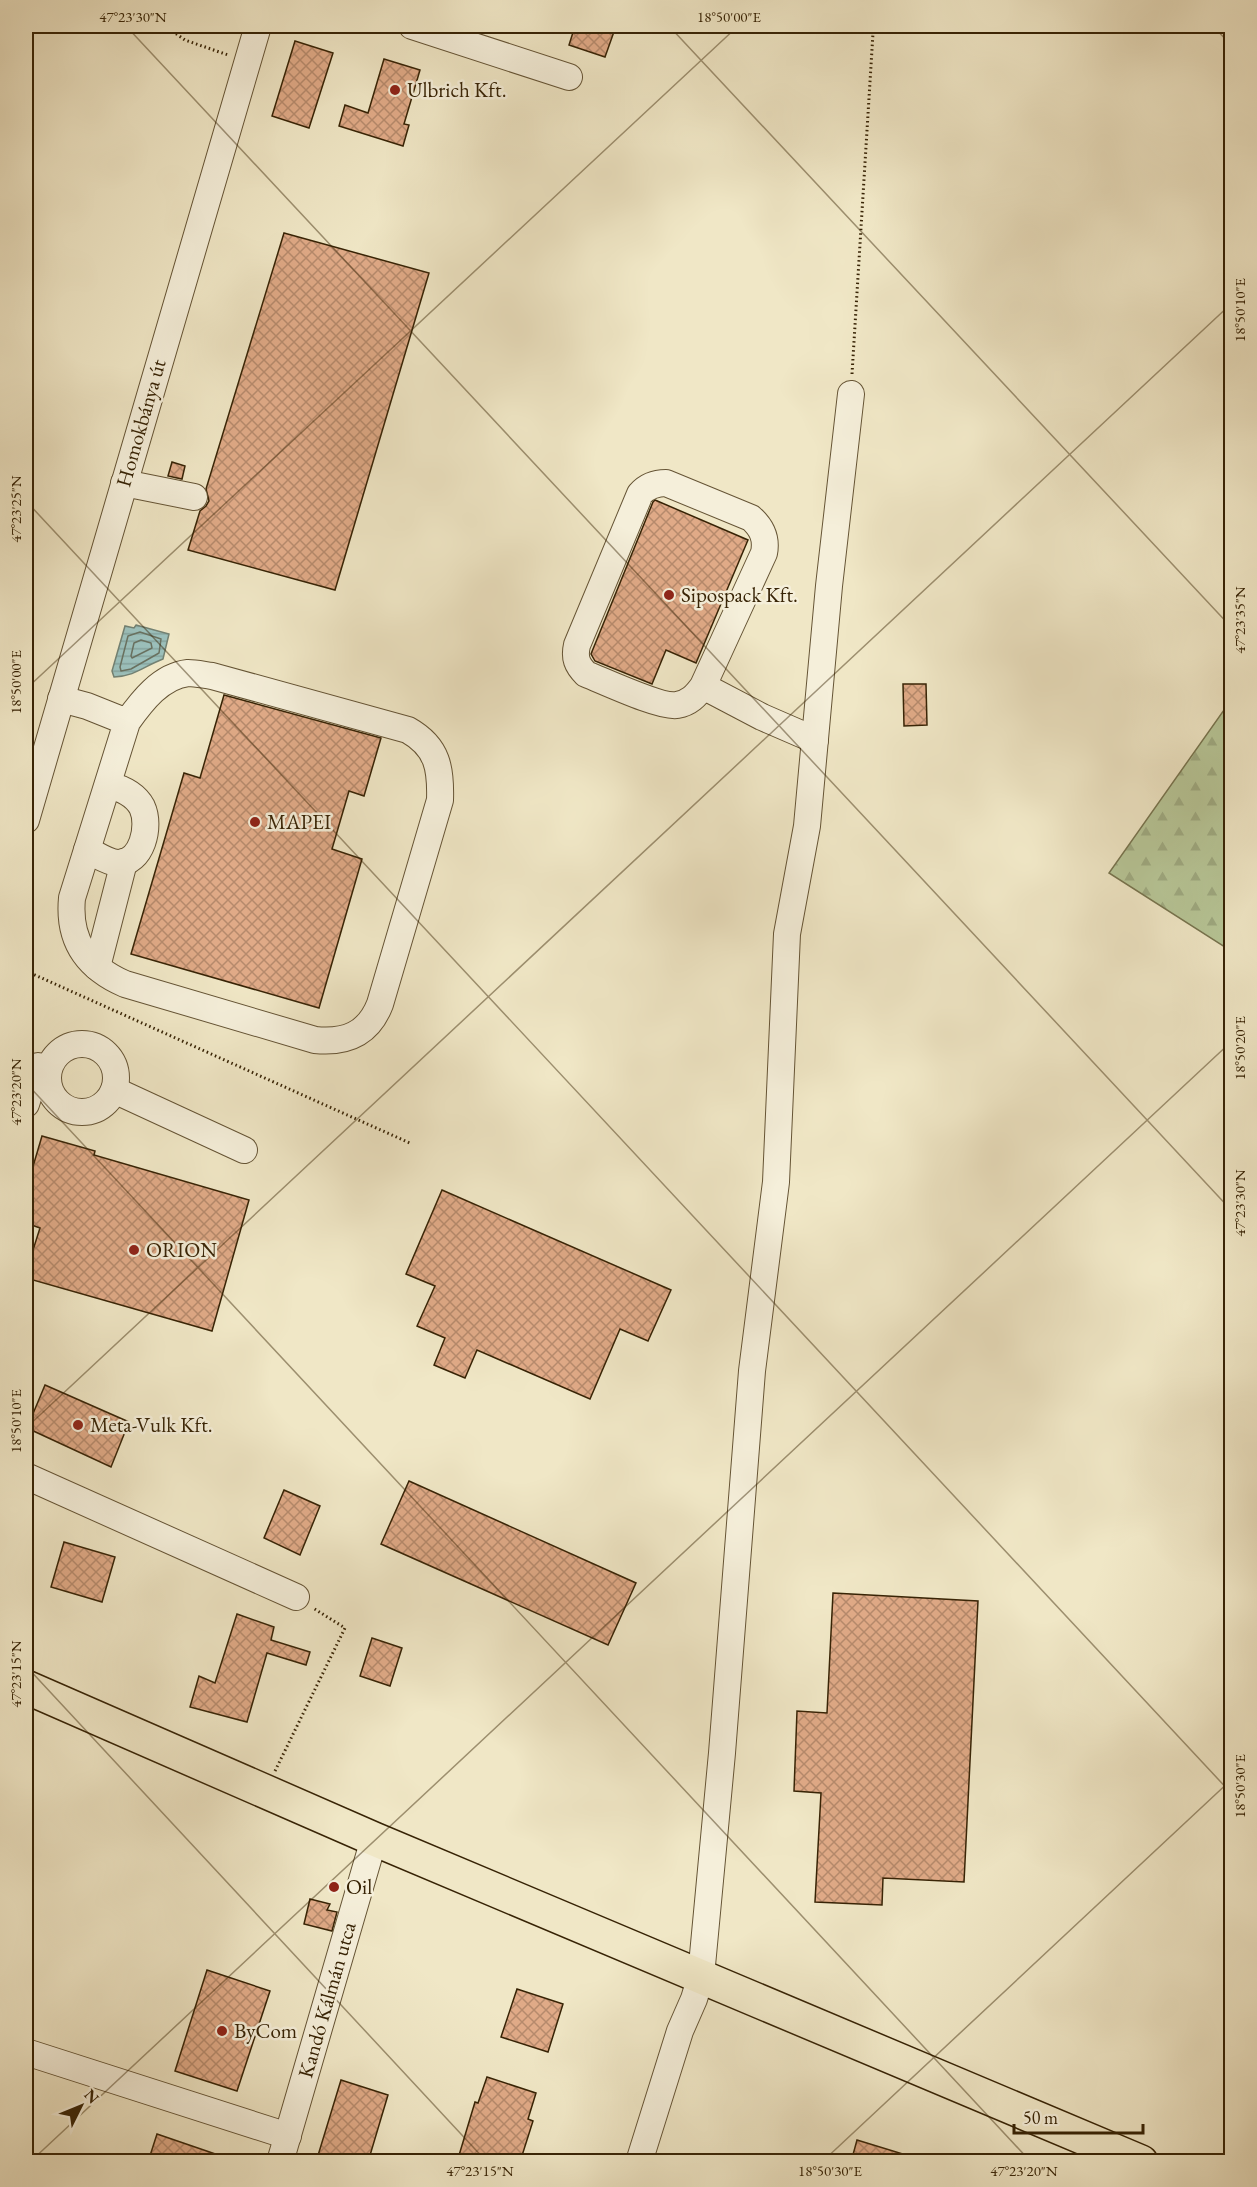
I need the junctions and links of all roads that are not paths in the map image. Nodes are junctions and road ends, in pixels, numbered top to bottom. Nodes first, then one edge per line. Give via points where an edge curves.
1 (258, 26) edge
2 (412, 26) edge
3 (569, 77) dead end
4 (851, 394) road end
5 (124, 483) junction
6 (194, 497) dead end
7 (703, 686) junction
8 (61, 699) junction
9 (127, 722) junction
10 (815, 740) junction
11 (108, 784) junction
12 (26, 820) edge
13 (87, 850) junction
14 (124, 862) junction
15 (97, 968) junction
16 (37, 1066) edge
17 (114, 1090) junction
18 (26, 1104) edge
19 (244, 1150) dead end
20 (26, 1476) edge
21 (296, 1597) road end
22 (26, 1687) edge
23 (374, 1839) junction
24 (701, 1976) junction
25 (26, 2052) edge
26 (288, 2136) junction
27 (280, 2162) edge
28 (639, 2162) edge
29 (1141, 2162) edge

1 - 5 street, Homokbánya út
2 - 3 street
4 - 10 street
5 - 6 street
5 - 8 street, Homokbánya út
7 - 7 street via 688,702 668,706 586,674 575,659 577,645 640,494 658,483 751,518 765,537 764,553
7 - 10 street
8 - 9 street
8 - 12 street, Homokbánya út
9 - 11 street
9 - 15 street via 141,702 171,679 190,673 212,676 408,730 421,737 441,773 440,801 377,1014 356,1035 332,1042 315,1040 125,984
10 - 24 street via 807,826 787,934 776,1182 752,1371
11 - 13 street
11 - 14 street via 133,797 145,817 141,848
13 - 14 street via 111,862
13 - 15 street via 70,915 77,942
14 - 15 street
16 - 17 street via 56,1100 74,1111 95,1110
16 - 17 street via 68,1046 90,1044 100,1048 114,1064
16 - 18 street
17 - 19 street
20 - 21 street
22 - 23 main road
23 - 24 main road
23 - 26 street, Kandó Kálmán utca
24 - 28 street
24 - 29 main road
25 - 26 street
26 - 27 street, Kandó Kálmán utca

